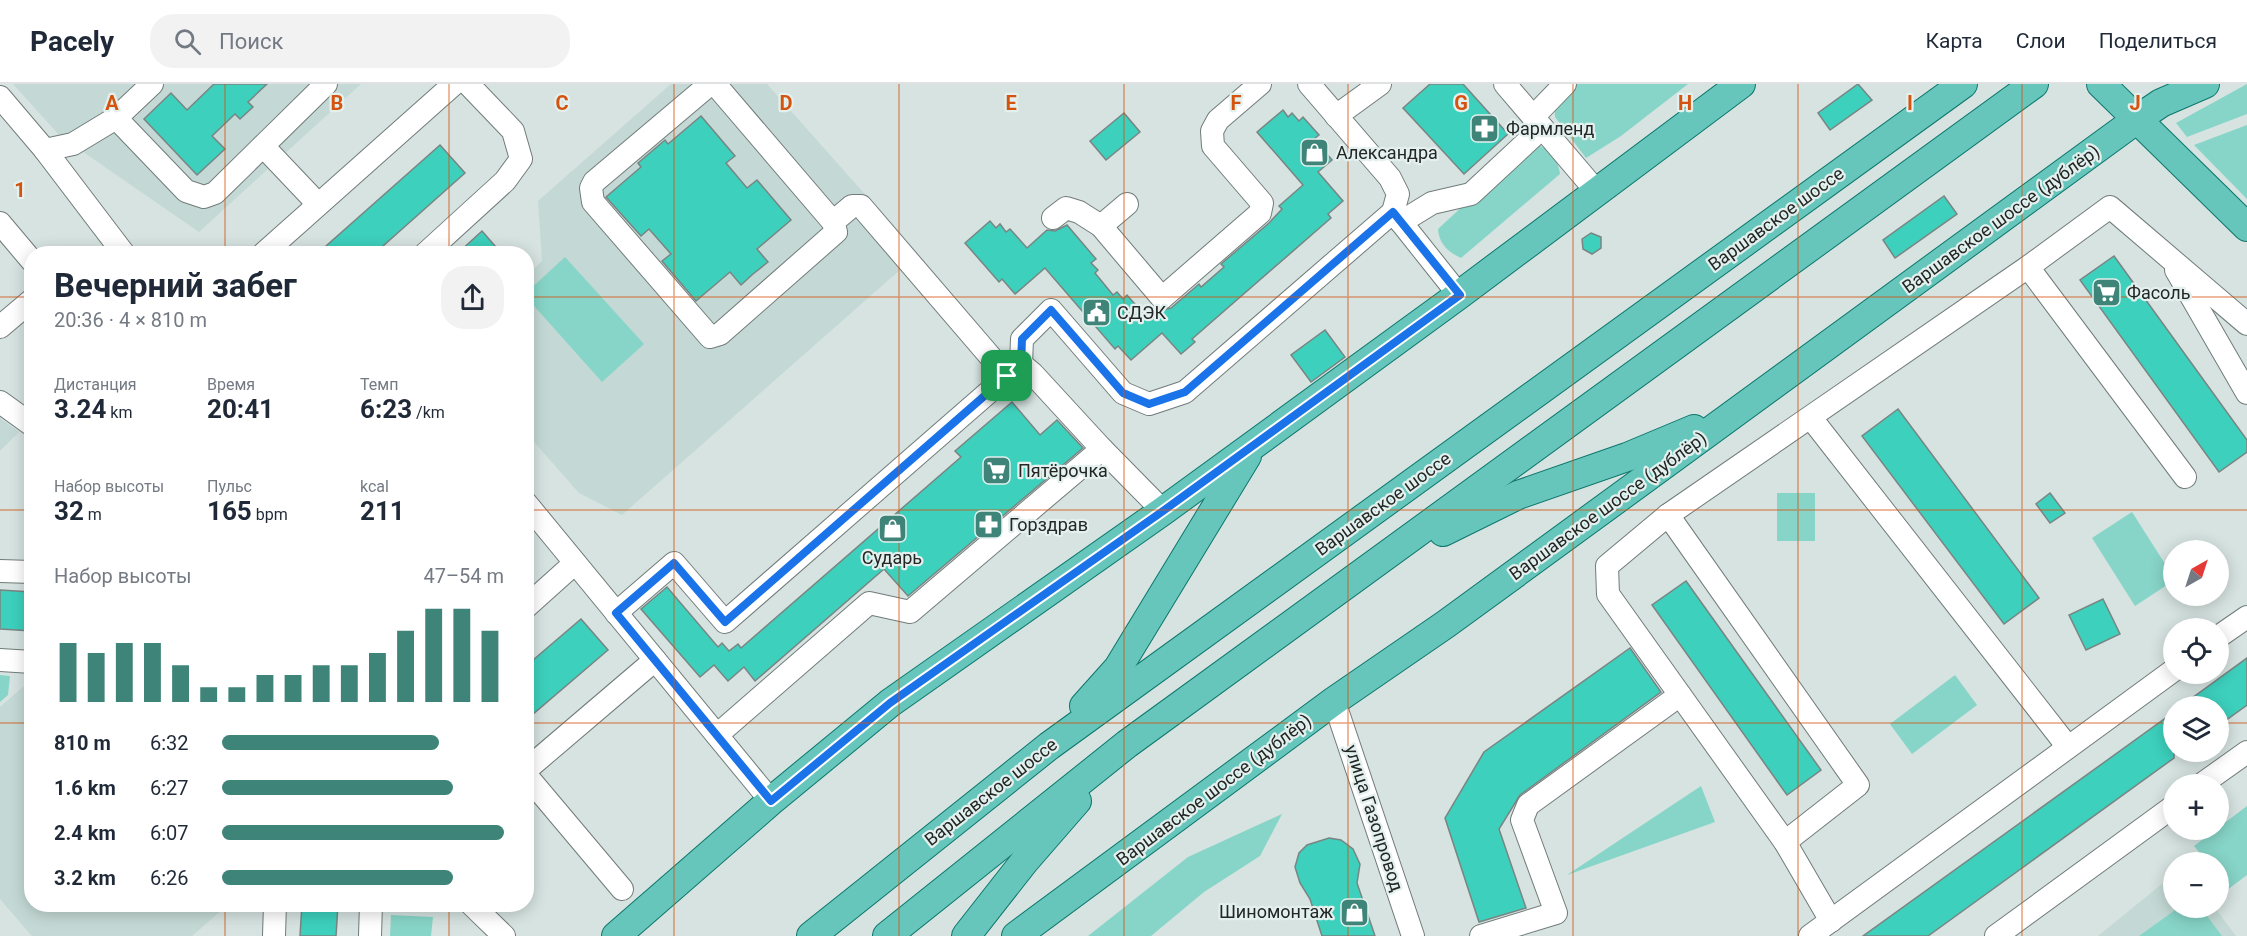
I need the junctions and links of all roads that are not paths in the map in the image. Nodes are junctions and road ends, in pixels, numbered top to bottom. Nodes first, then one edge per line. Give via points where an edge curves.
1 (152, 84) edge
2 (326, 84) edge
3 (454, 84) edge
4 (468, 84) edge
5 (710, 84) edge
6 (715, 84) edge
7 (1260, 84) edge
8 (1309, 84) edge
9 (1380, 84) edge
10 (1505, 84) edge
11 (1565, 84) edge
12 (1741, 84) edge
13 (1963, 84) edge
14 (2034, 84) edge
15 (2101, 84) edge
16 (2205, 84) edge
17 (0, 97) edge
18 (1336, 116) junction
19 (116, 118) junction
20 (2136, 120) junction
21 (1538, 123) junction
22 (263, 146) junction
23 (45, 150) junction
24 (1597, 192) junction
25 (318, 204) junction
26 (1127, 204) dead end
27 (1397, 217) junction
28 (1053, 218) dead end
29 (833, 222) junction
30 (0, 223) edge
31 (1101, 226) junction
32 (2247, 227) edge
33 (118, 246) edge
34 (272, 246) edge
35 (434, 246) edge
36 (24, 252) edge
37 (2168, 256) junction
38 (2028, 267) junction
39 (1460, 295) junction
40 (24, 307) edge
41 (2247, 324) edge
42 (0, 327) edge
43 (1014, 370) junction
44 (2247, 393) edge
45 (0, 402) edge
46 (1743, 408) junction
47 (1811, 418) junction
48 (24, 419) edge
49 (1254, 444) junction
50 (1102, 449) junction
51 (2185, 477) dead end
52 (1163, 511) junction
53 (534, 513) edge
54 (1668, 515) junction
55 (575, 563) junction
56 (1376, 565) junction
57 (0, 571) edge
58 (24, 572) edge
59 (534, 600) edge
60 (616, 613) junction
61 (2247, 617) edge
62 (2229, 630) edge
63 (0, 660) edge
64 (655, 660) junction
65 (24, 662) edge
66 (2163, 678) edge
67 (1680, 694) junction
68 (1334, 701) junction
69 (717, 735) junction
70 (1127, 744) junction
71 (1049, 746) junction
72 (2068, 747) junction
73 (2247, 752) edge
74 (534, 763) edge
75 (2216, 774) edge
76 (534, 784) edge
77 (771, 801) junction
78 (2163, 814) edge
79 (1785, 842) junction
80 (622, 889) dead end
81 (275, 912) edge
82 (371, 912) edge
83 (479, 912) edge
84 (1831, 921) junction
85 (274, 936) edge
86 (370, 936) edge
87 (504, 936) edge
88 (616, 936) edge
89 (811, 936) edge
90 (887, 936) edge
91 (966, 936) edge
92 (1017, 936) edge
93 (1413, 936) edge
94 (1481, 936) edge
95 (1810, 936) edge
96 (1996, 936) edge

1 - 19 street
2 - 22 street
3 - 25 street
4 - 35 street via 513,131 521,159 505,181
5 - 29 street via 594,182 590,195 704,332 715,336 832,238 836,232
6 - 29 street
7 - 31 street via 1218,120 1212,131 1213,146 1262,203 1260,213 1162,298
8 - 18 street
9 - 18 street
10 - 21 street
11 - 21 street
12 - 24 main road
13 - 71 main road, Варшавское шоссе
14 - 56 main road
15 - 20 main road
16 - 20 main road, Варшавское шоссе (дублёр) via 2161,103
17 - 23 street
18 - 27 street via 1390,178 1398,194
19 - 22 street via 194,196 214,193
19 - 23 street via 73,144
20 - 32 main road
20 - 46 main road, Варшавское шоссе (дублёр)
21 - 24 street
21 - 27 street via 1471,194 1432,202
22 - 25 street
23 - 33 street
24 - 39 main road
25 - 34 street
26 - 31 street
27 - 39 street
27 - 43 street via 1185,392 1149,404 1123,393 1051,310 1022,339
28 - 31 street via 1066,208
29 - 43 street via 852,206 861,206
30 - 36 street
37 - 38 street via 2109,207
37 - 41 street
37 - 44 street
38 - 47 street
38 - 51 street
39 - 49 main road
40 - 42 street
43 - 50 street via 1034,374
43 - 60 street via 725,622 674,563
45 - 48 street
46 - 56 main road via 1627,457 1518,495
46 - 68 main road, Варшавское шоссе (дублёр)
47 - 54 street
47 - 72 street
49 - 52 main road
49 - 71 main road via 1118,668
50 - 52 street
50 - 69 street via 910,612 869,603
52 - 77 main road via 890,703
53 - 55 street
54 - 67 street via 1607,567 1608,594
54 - 79 street via 1858,785
55 - 59 street
55 - 60 street
56 - 70 main road
57 - 58 street
60 - 64 street
61 - 62 street
63 - 65 street
64 - 69 street
64 - 74 street
66 - 72 street
67 - 79 street
67 - 94 street via 1528,805 1522,820 1556,913
68 - 92 main road, Варшавское шоссе (дублёр)
68 - 93 street, улица Газопровод
69 - 77 street
70 - 90 main road
70 - 91 main road via 1024,862
71 - 89 main road, Варшавское шоссе
72 - 84 street
73 - 75 street
76 - 80 street
77 - 88 main road
78 - 96 street
79 - 84 street
81 - 85 street
82 - 86 street
83 - 87 street
84 - 95 street

